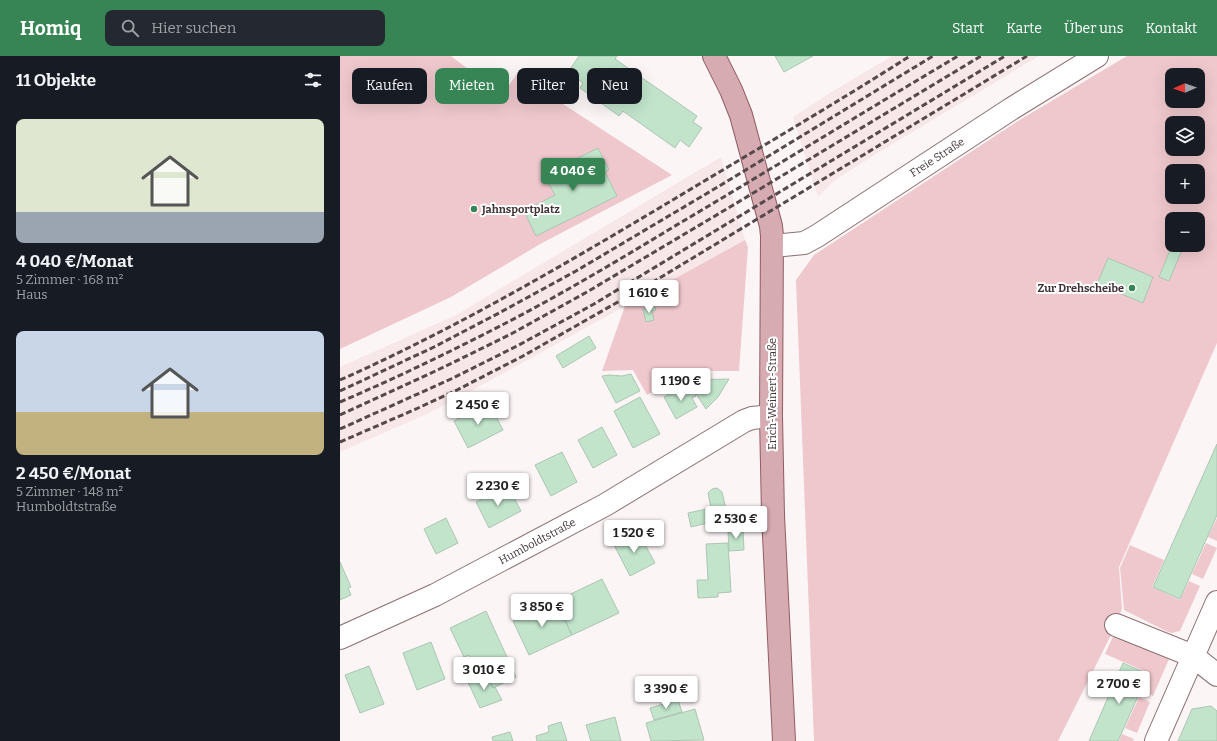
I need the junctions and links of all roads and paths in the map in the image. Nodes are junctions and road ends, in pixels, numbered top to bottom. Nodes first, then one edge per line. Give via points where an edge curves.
1 (714, 56) edge
2 (1097, 56) edge
3 (773, 246) junction
4 (771, 416) junction
5 (1217, 602) edge
6 (1116, 625) dead end
7 (340, 638) edge
8 (1193, 656) junction
9 (1217, 675) edge
10 (784, 741) edge
11 (1156, 741) edge

1 - 3 main road, Erich-Weinert-Straße via 741,115 771,226
2 - 3 street, Freie Straße via 817,236 804,243
3 - 4 main road, Erich-Weinert-Straße
4 - 7 street, Humboldtstraße via 744,421 599,508 435,595
4 - 10 main road, Erich-Weinert-Straße via 772,515
5 - 8 street
6 - 8 street
8 - 9 street
8 - 11 street

